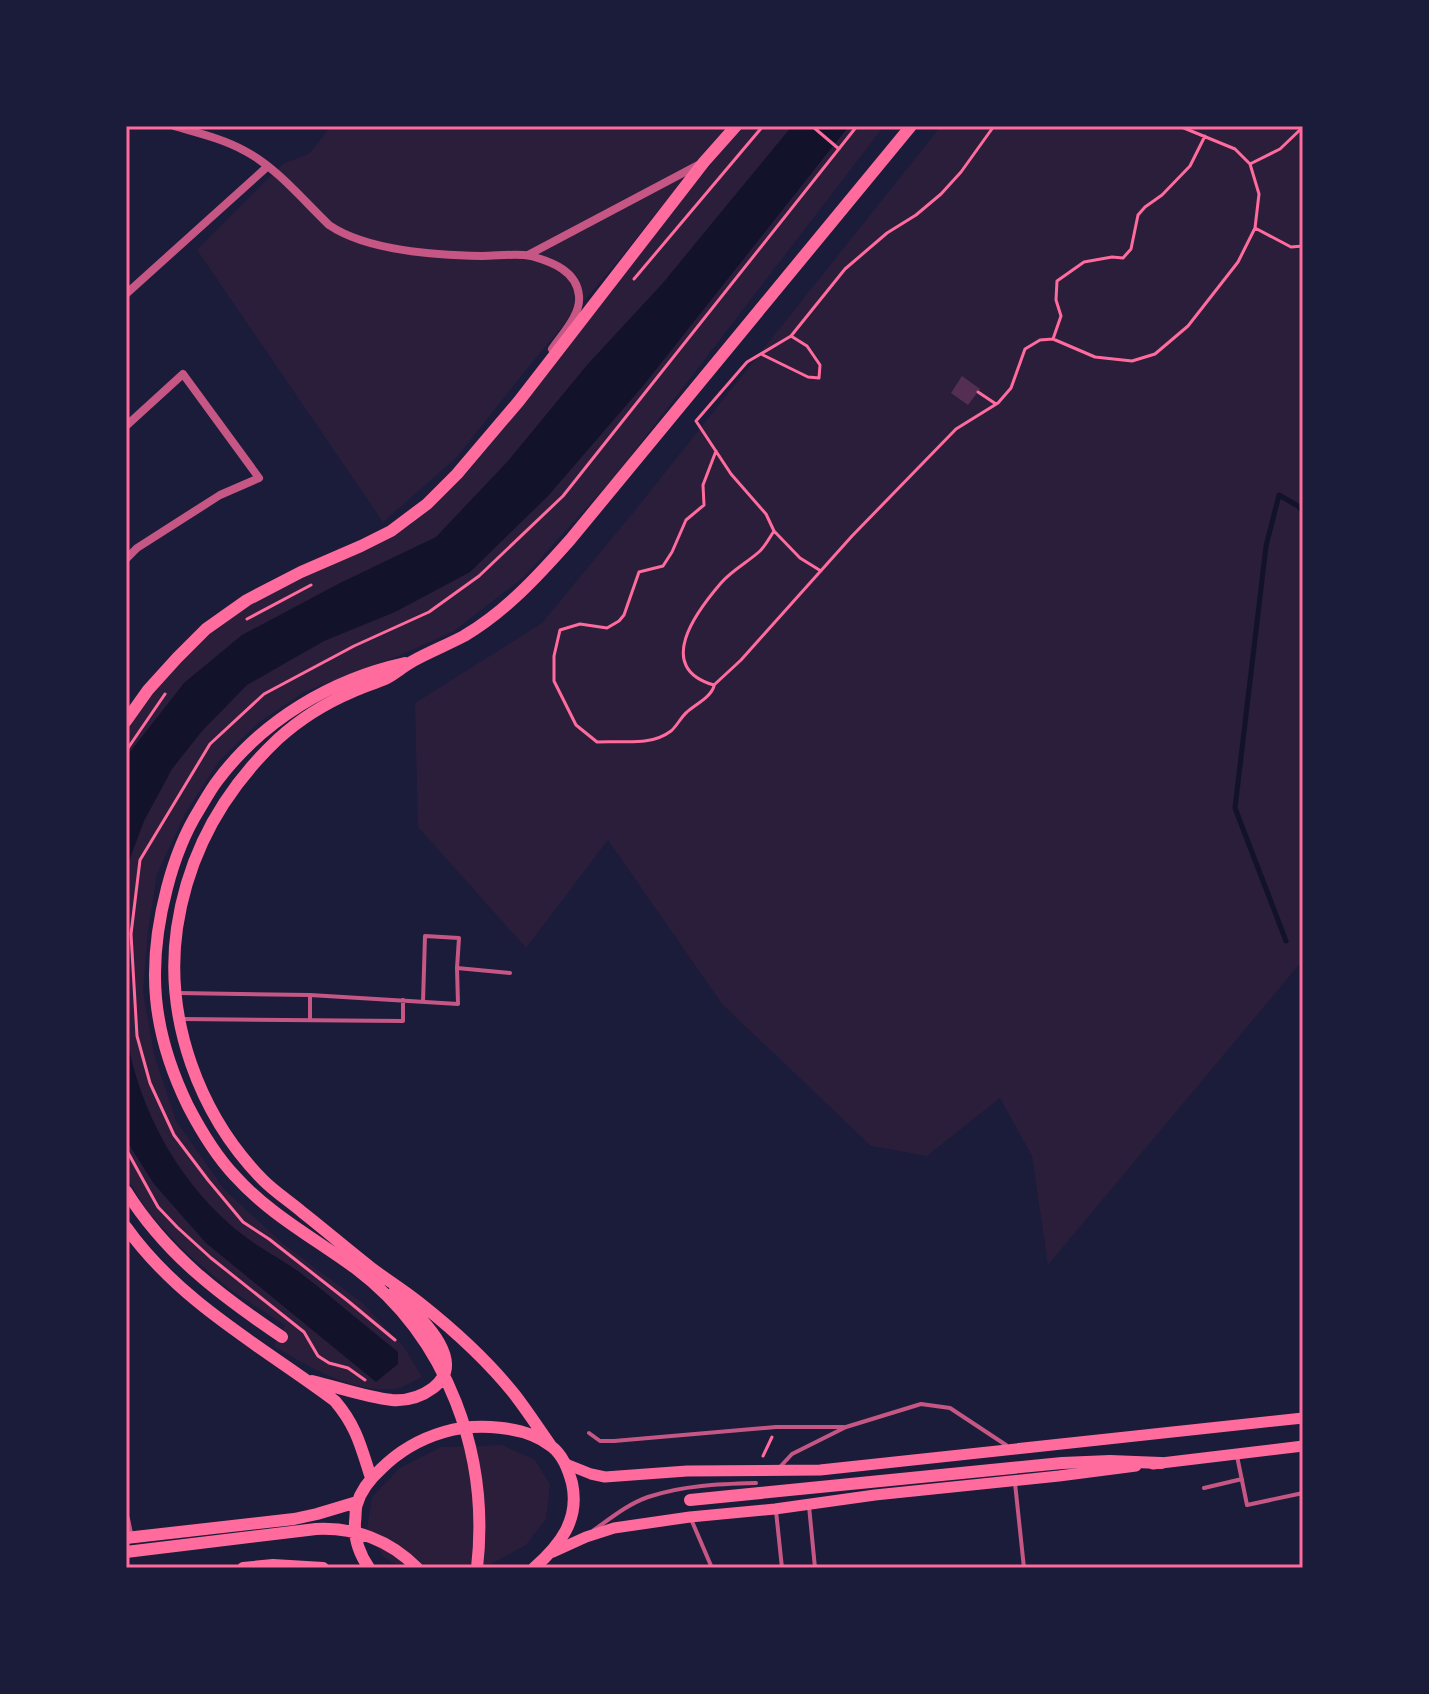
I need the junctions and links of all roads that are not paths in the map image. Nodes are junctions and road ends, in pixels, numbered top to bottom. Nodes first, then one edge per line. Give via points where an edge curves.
1 (174, 126) edge
2 (736, 126) edge
3 (911, 126) edge
4 (704, 162) junction
5 (268, 166) junction
6 (528, 255) junction
7 (126, 294) edge
8 (519, 401) junction
9 (126, 426) edge
10 (126, 559) edge
11 (412, 662) junction
12 (126, 721) edge
13 (457, 968) junction
14 (510, 973) dead end
15 (176, 993) junction
16 (310, 995) junction
17 (403, 1000) junction
18 (423, 1002) junction
19 (179, 1019) junction
20 (310, 1020) junction
21 (126, 1191) edge
22 (126, 1227) edge
23 (372, 1268) junction
24 (282, 1337) dead end
25 (305, 1379) junction
26 (1303, 1418) edge
27 (846, 1427) junction
28 (589, 1433) dead end
29 (551, 1446) junction
30 (1303, 1446) edge
31 (1012, 1449) junction
32 (1237, 1453) junction
33 (1161, 1463) junction
34 (566, 1464) junction
35 (777, 1470) junction
36 (371, 1478) junction
37 (1242, 1479) junction
38 (1015, 1481) junction
39 (756, 1483) dead end
40 (1204, 1488) dead end
41 (1303, 1493) edge
42 (690, 1500) dead end
43 (357, 1502) junction
44 (809, 1504) junction
45 (775, 1509) junction
46 (690, 1517) junction
47 (126, 1519) edge
48 (586, 1537) junction
49 (128, 1538) edge
50 (126, 1552) edge
51 (553, 1552) junction
52 (243, 1568) edge
53 (323, 1568) edge
54 (369, 1568) edge
55 (417, 1568) edge
56 (477, 1568) edge
57 (534, 1568) edge
58 (712, 1568) edge
59 (782, 1568) edge
60 (815, 1568) edge
61 (1024, 1568) edge

1 - 5 street via 244,150
2 - 4 main road
3 - 11 main road via 532,583 463,636
4 - 6 street
4 - 8 main road
5 - 6 street via 329,225 360,241 460,256
5 - 7 street
6 - 8 street via 569,272 580,298 577,311
8 - 12 main road via 427,504 391,531 247,600 206,629
9 - 10 street via 183,374 259,478 220,495
11 - 15 main road via 316,711 282,736 226,798 191,869 181,906
11 - 56 main road via 345,682 310,699 246,748 218,780 190,824 160,914 157,1014 168,1060 221,1160 262,1203 378,1287 440,1366 457,1402 473,1461 480,1514
13 - 14 lane
13 - 18 lane via 458,1004
13 - 18 lane via 459,938 425,936
15 - 16 lane
15 - 19 main road
16 - 17 lane
16 - 20 lane
17 - 18 lane
17 - 20 lane via 403,1021
19 - 20 lane
19 - 23 main road via 207,1102 231,1144 265,1181
21 - 24 main road via 195,1273
22 - 25 main road via 188,1294
23 - 25 main road via 439,1343 447,1368 442,1378 427,1392 395,1400
23 - 29 main road via 486,1362
25 - 36 main road via 349,1418
26 - 31 main road
27 - 28 lane via 776,1427 614,1441 600,1441
27 - 31 lane via 921,1404 950,1408
27 - 35 lane via 792,1454
29 - 34 main road
29 - 36 main road via 511,1430 446,1431 400,1452
30 - 32 main road
31 - 35 main road
32 - 33 main road
32 - 37 lane
33 - 38 main road
33 - 42 main road via 1062,1463
34 - 35 main road via 605,1477
34 - 51 main road via 574,1494 572,1515
36 - 43 main road
37 - 40 lane
37 - 41 lane via 1247,1505
38 - 44 main road
38 - 61 lane
39 - 48 lane via 677,1489 647,1497
43 - 49 main road via 294,1519
43 - 54 main road via 355,1530
44 - 45 main road
44 - 60 lane
45 - 46 main road
45 - 59 lane
46 - 48 main road
46 - 58 lane
47 - 49 street
48 - 51 main road
50 - 55 main road via 339,1529 376,1539
51 - 57 main road
52 - 53 main road

